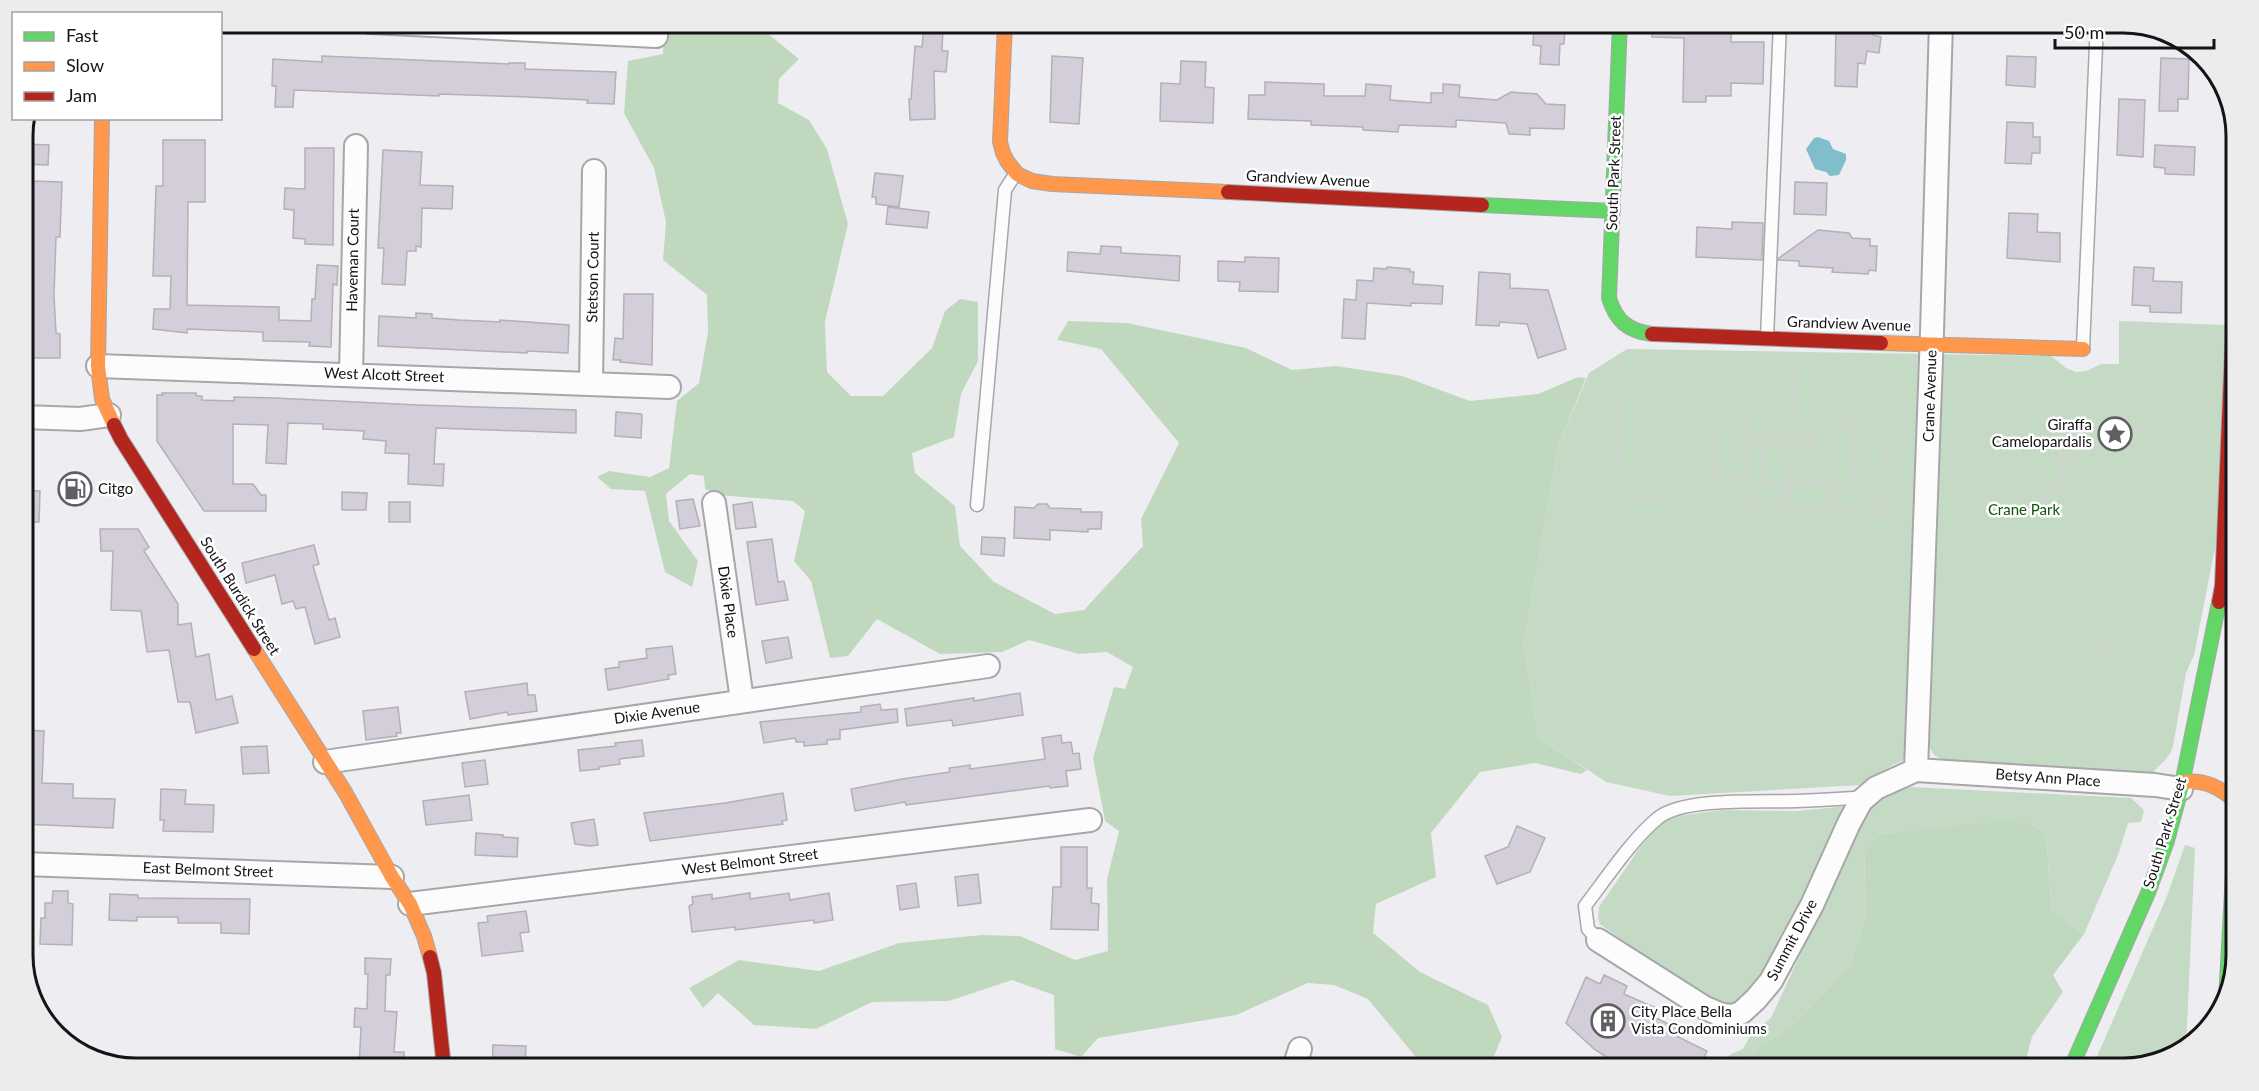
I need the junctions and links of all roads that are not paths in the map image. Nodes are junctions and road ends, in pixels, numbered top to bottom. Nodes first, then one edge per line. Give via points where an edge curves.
1 (595, 33) edge
2 (1005, 33) edge
3 (1620, 33) edge
4 (1780, 33) edge
5 (1941, 33) edge
6 (2097, 33) edge
7 (656, 36) dead end
8 (102, 120) edge
9 (356, 146) dead end
10 (1012, 169) junction
11 (594, 171) dead end
12 (1613, 211) junction
13 (1618, 321) joint
14 (1767, 338) junction
15 (1932, 343) junction
16 (2083, 349) joint
17 (98, 366) junction
18 (351, 374) junction
19 (591, 383) junction
20 (669, 387) dead end
21 (109, 416) junction
22 (33, 417) edge
23 (2226, 491) edge
24 (714, 503) dead end
25 (977, 505) dead end
26 (988, 666) dead end
27 (742, 700) junction
28 (326, 762) junction
29 (1916, 770) junction
30 (2181, 785) junction
31 (2226, 792) edge
32 (1867, 796) junction
33 (1090, 820) dead end
34 (33, 864) edge
35 (392, 877) junction
36 (410, 904) junction
37 (1598, 940) joint
38 (443, 1058) edge
39 (2075, 1058) edge

1 - 7 street
2 - 10 street via 1000,142 1002,154
3 - 12 street, South Park Street
4 - 14 lane
5 - 15 street, Crane Avenue
6 - 16 lane
8 - 17 street, South Burdick Street
9 - 18 street, Haveman Court
10 - 12 street, Grandview Avenue via 1029,181 1052,184
10 - 25 lane via 1005,190
11 - 19 street, Stetson Court
12 - 13 street, South Park Street via 1609,298
13 - 14 street, Grandview Avenue via 1642,333 1666,336
14 - 15 street, Grandview Avenue
15 - 16 street, Grandview Avenue
15 - 29 street, Crane Avenue
17 - 18 street, West Alcott Street
17 - 21 street, South Burdick Street via 102,399
18 - 19 street, West Alcott Street
19 - 20 street, West Alcott Street
21 - 22 street
21 - 28 street, South Burdick Street
23 - 30 street, South Park Street via 2222,586
24 - 27 street, Dixie Place
26 - 27 street, Dixie Avenue
27 - 28 street, Dixie Avenue
28 - 35 street, South Burdick Street
29 - 30 street, Betsy Ann Place
29 - 32 street, Summit Drive
30 - 31 street via 2193,780
30 - 39 street, South Park Street via 2148,893
32 - 37 lane via 1722,802 1675,809 1659,817 1585,906 1588,929
32 - 37 street, Summit Drive via 1849,823 1812,905 1771,981 1742,1012 1722,1015 1705,1008
33 - 36 street, West Belmont Street
34 - 35 street, East Belmont Street
35 - 36 street, South Burdick Street
36 - 38 street, South Burdick Street via 434,973

